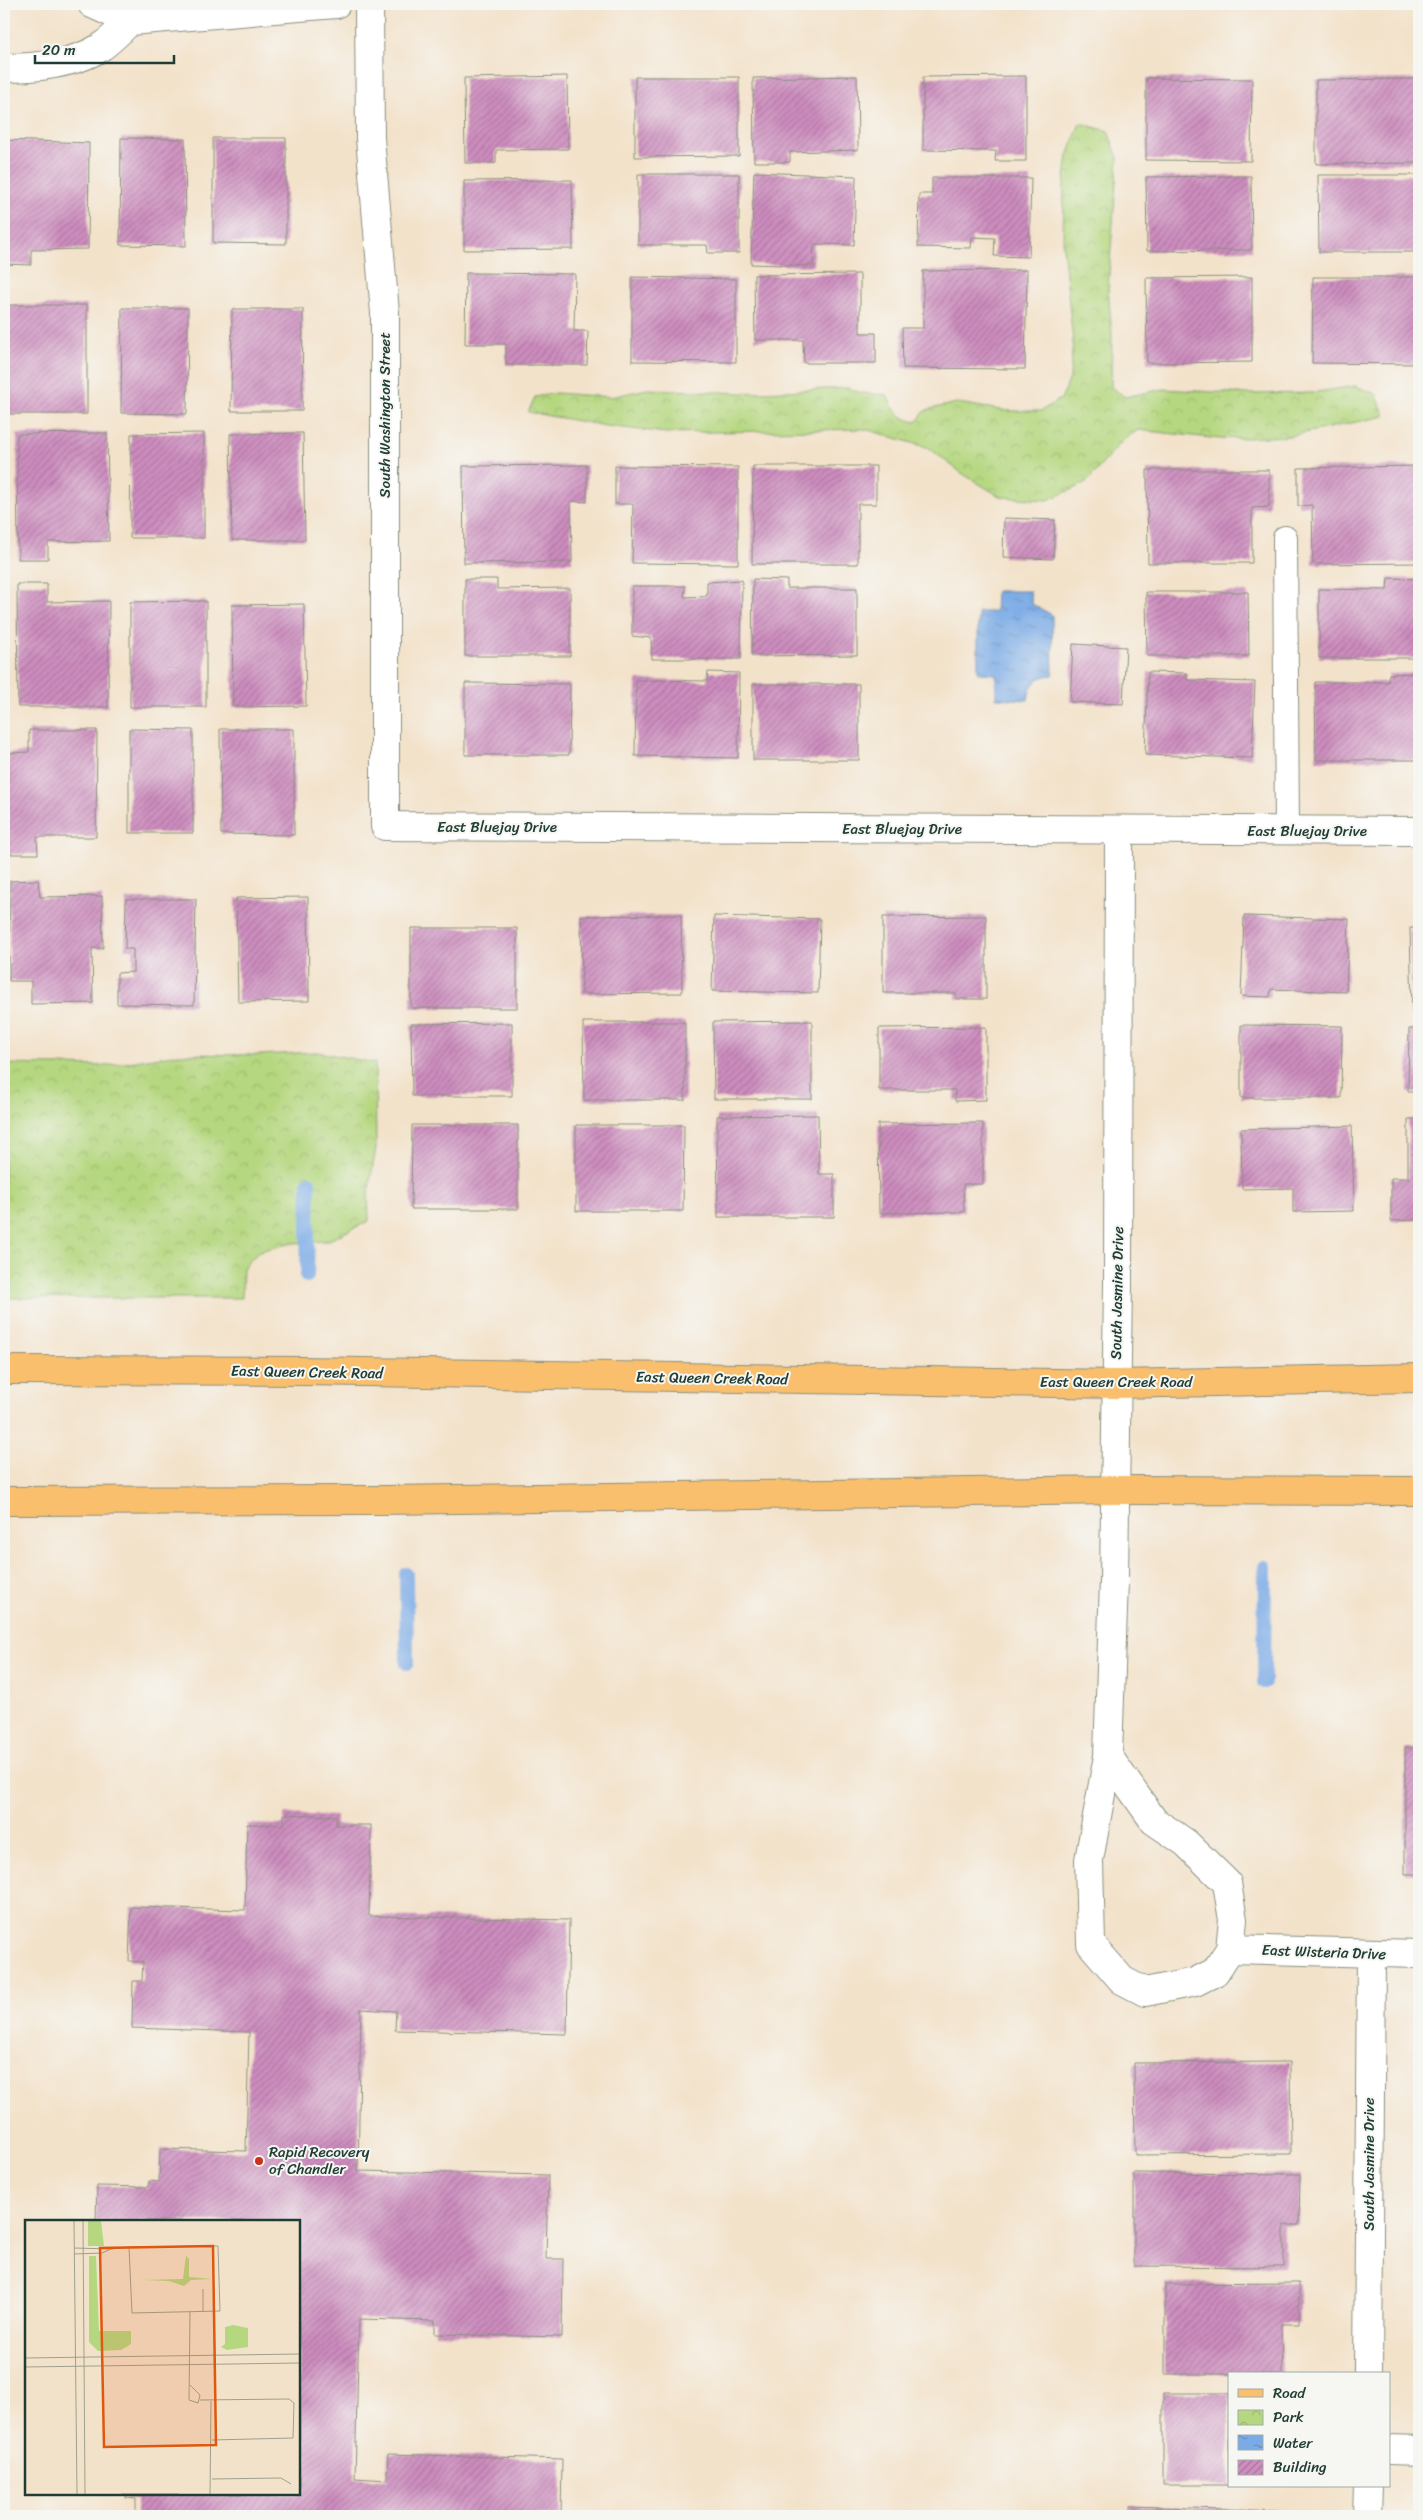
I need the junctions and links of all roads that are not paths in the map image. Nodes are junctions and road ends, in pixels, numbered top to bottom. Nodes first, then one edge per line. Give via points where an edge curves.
1 (92, 4) edge
2 (336, 4) edge
3 (368, 4) edge
4 (130, 21) junction
5 (4, 68) edge
6 (1285, 538) dead end
7 (385, 826) joint
8 (1119, 830) junction
9 (1287, 830) junction
10 (1419, 830) edge
11 (4, 1370) edge
12 (1419, 1378) edge
13 (1116, 1384) junction
14 (1116, 1490) junction
15 (1419, 1491) edge
16 (4, 1501) edge
17 (1108, 1756) junction
18 (1230, 1949) junction
19 (1371, 1954) junction
20 (1419, 1954) edge
21 (1368, 2372) edge
22 (1390, 2450) edge
23 (1419, 2451) edge
24 (1368, 2488) edge
25 (1368, 2516) edge

1 - 4 street
2 - 4 street
3 - 7 street, South Washington Street via 370,138 385,313
4 - 5 street via 100,48 66,61
6 - 9 lane
7 - 8 street, East Bluejay Drive
8 - 9 street, East Bluejay Drive
8 - 13 street, South Jasmine Drive
9 - 10 street, East Bluejay Drive
11 - 13 main road, East Queen Creek Road via 301,1371
12 - 13 main road, East Queen Creek Road
13 - 14 street, South Jasmine Drive
14 - 15 main road
14 - 16 main road via 383,1500
14 - 17 street, South Jasmine Drive
17 - 18 street, South Jasmine Drive via 1154,1821 1186,1844 1227,1884 1233,1920
17 - 18 street, South Jasmine Drive via 1089,1860 1091,1944 1122,1980 1145,1992 1195,1982 1215,1972
18 - 19 street, East Wisteria Drive
19 - 20 street, East Wisteria Drive
19 - 21 street, South Jasmine Drive
22 - 23 street
24 - 25 street

